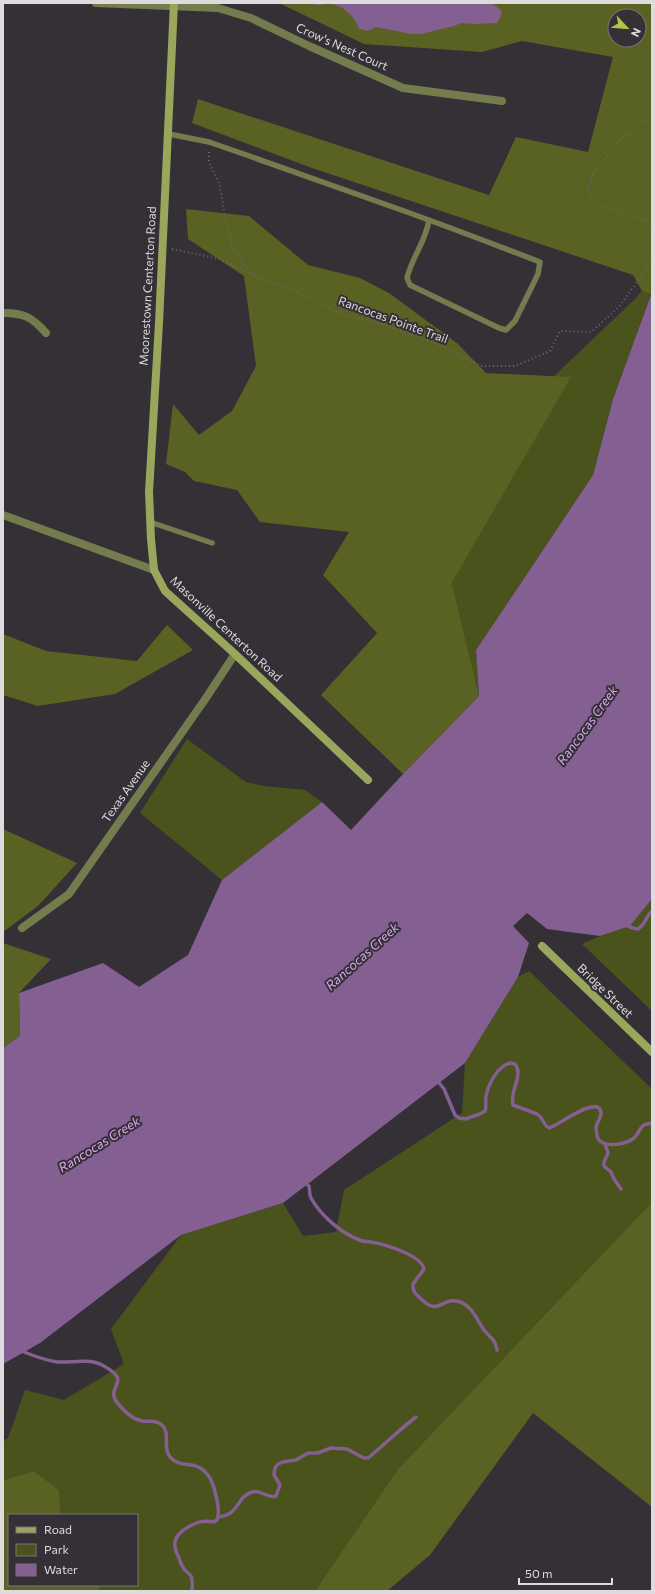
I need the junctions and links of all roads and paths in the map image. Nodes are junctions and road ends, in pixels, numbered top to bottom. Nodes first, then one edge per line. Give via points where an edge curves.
1 (96, 3) edge
2 (174, 5) edge
3 (502, 101) dead end
4 (652, 116) edge
5 (169, 134) junction
6 (209, 142) junction
7 (429, 220) junction
8 (652, 227) edge
9 (163, 247) junction
10 (652, 261) edge
11 (250, 274) junction
12 (3, 313) edge
13 (46, 333) dead end
14 (3, 515) edge
15 (150, 522) junction
16 (212, 543) dead end
17 (154, 570) junction
18 (235, 654) junction
19 (368, 780) dead end
20 (22, 928) dead end
21 (542, 946) dead end
22 (652, 1052) edge

1 - 2 street, Crow's Nest Court
2 - 3 street, Crow's Nest Court via 218,8 251,18 403,88
2 - 5 street, Moorestown Centerton Road
4 - 8 path via 612,150 593,173 588,193 602,207 626,212
5 - 6 lane
5 - 9 street, Moorestown Centerton Road
6 - 7 lane
6 - 11 path via 209,162 219,183 232,244
7 - 7 lane via 540,262 538,274 515,321 506,330 410,285 407,278 409,270 424,239
9 - 11 path, Rancocas Pointe Trail via 220,259
9 - 15 street, Moorestown Centerton Road via 149,492
10 - 11 path, Rancocas Pointe Trail via 619,307 591,332 560,331 550,351 515,366 481,366 433,342 340,313 289,288
12 - 13 street via 25,315 37,322
14 - 17 street
15 - 16 lane
15 - 17 street, Moorestown Centerton Road
17 - 18 street, Masonville Centerton Road via 165,591
18 - 19 street, Masonville Centerton Road
18 - 20 street, Texas Avenue via 69,894
21 - 22 street, Bridge Street

